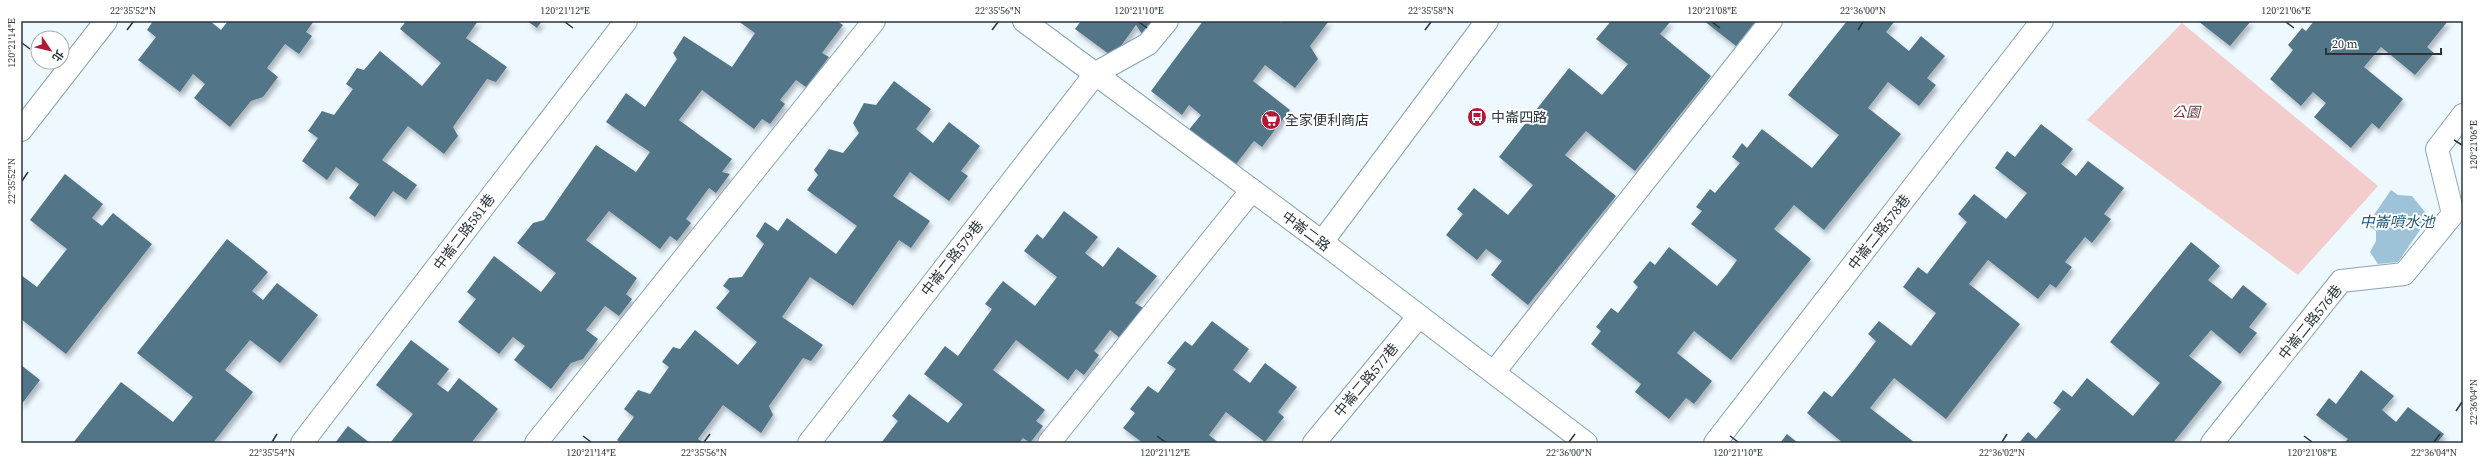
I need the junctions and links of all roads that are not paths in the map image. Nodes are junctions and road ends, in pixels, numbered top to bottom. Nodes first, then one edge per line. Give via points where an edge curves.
1 (106, 21) edge
2 (626, 21) edge
3 (874, 21) edge
4 (1024, 21) edge
5 (1167, 21) edge
6 (1487, 21) edge
7 (1771, 21) edge
8 (2042, 21) edge
9 (1096, 73) junction
10 (2463, 116) edge
11 (21, 130) edge
12 (1252, 190) junction
13 (1322, 242) junction
14 (1419, 316) junction
15 (1494, 372) junction
16 (1582, 442) edge
17 (302, 443) edge
18 (536, 443) edge
19 (809, 443) edge
20 (1049, 443) edge
21 (1314, 443) edge
22 (1715, 443) edge
23 (2212, 443) edge

1 - 11 street
2 - 17 street, 中崙二路581巷
3 - 18 street
4 - 9 street, 中崙二路
5 - 9 street via 1148,44
6 - 13 street
7 - 15 street
8 - 22 street, 中崙二路578巷
9 - 12 street, 中崙二路
9 - 19 street, 中崙二路579巷
10 - 23 street, 中崙二路576巷 via 2437,149 2453,214 2404,274 2341,282
12 - 13 street, 中崙二路
12 - 20 street
13 - 14 street, 中崙二路
14 - 15 street, 中崙二路
14 - 21 street, 中崙二路577巷
15 - 16 street, 中崙二路

